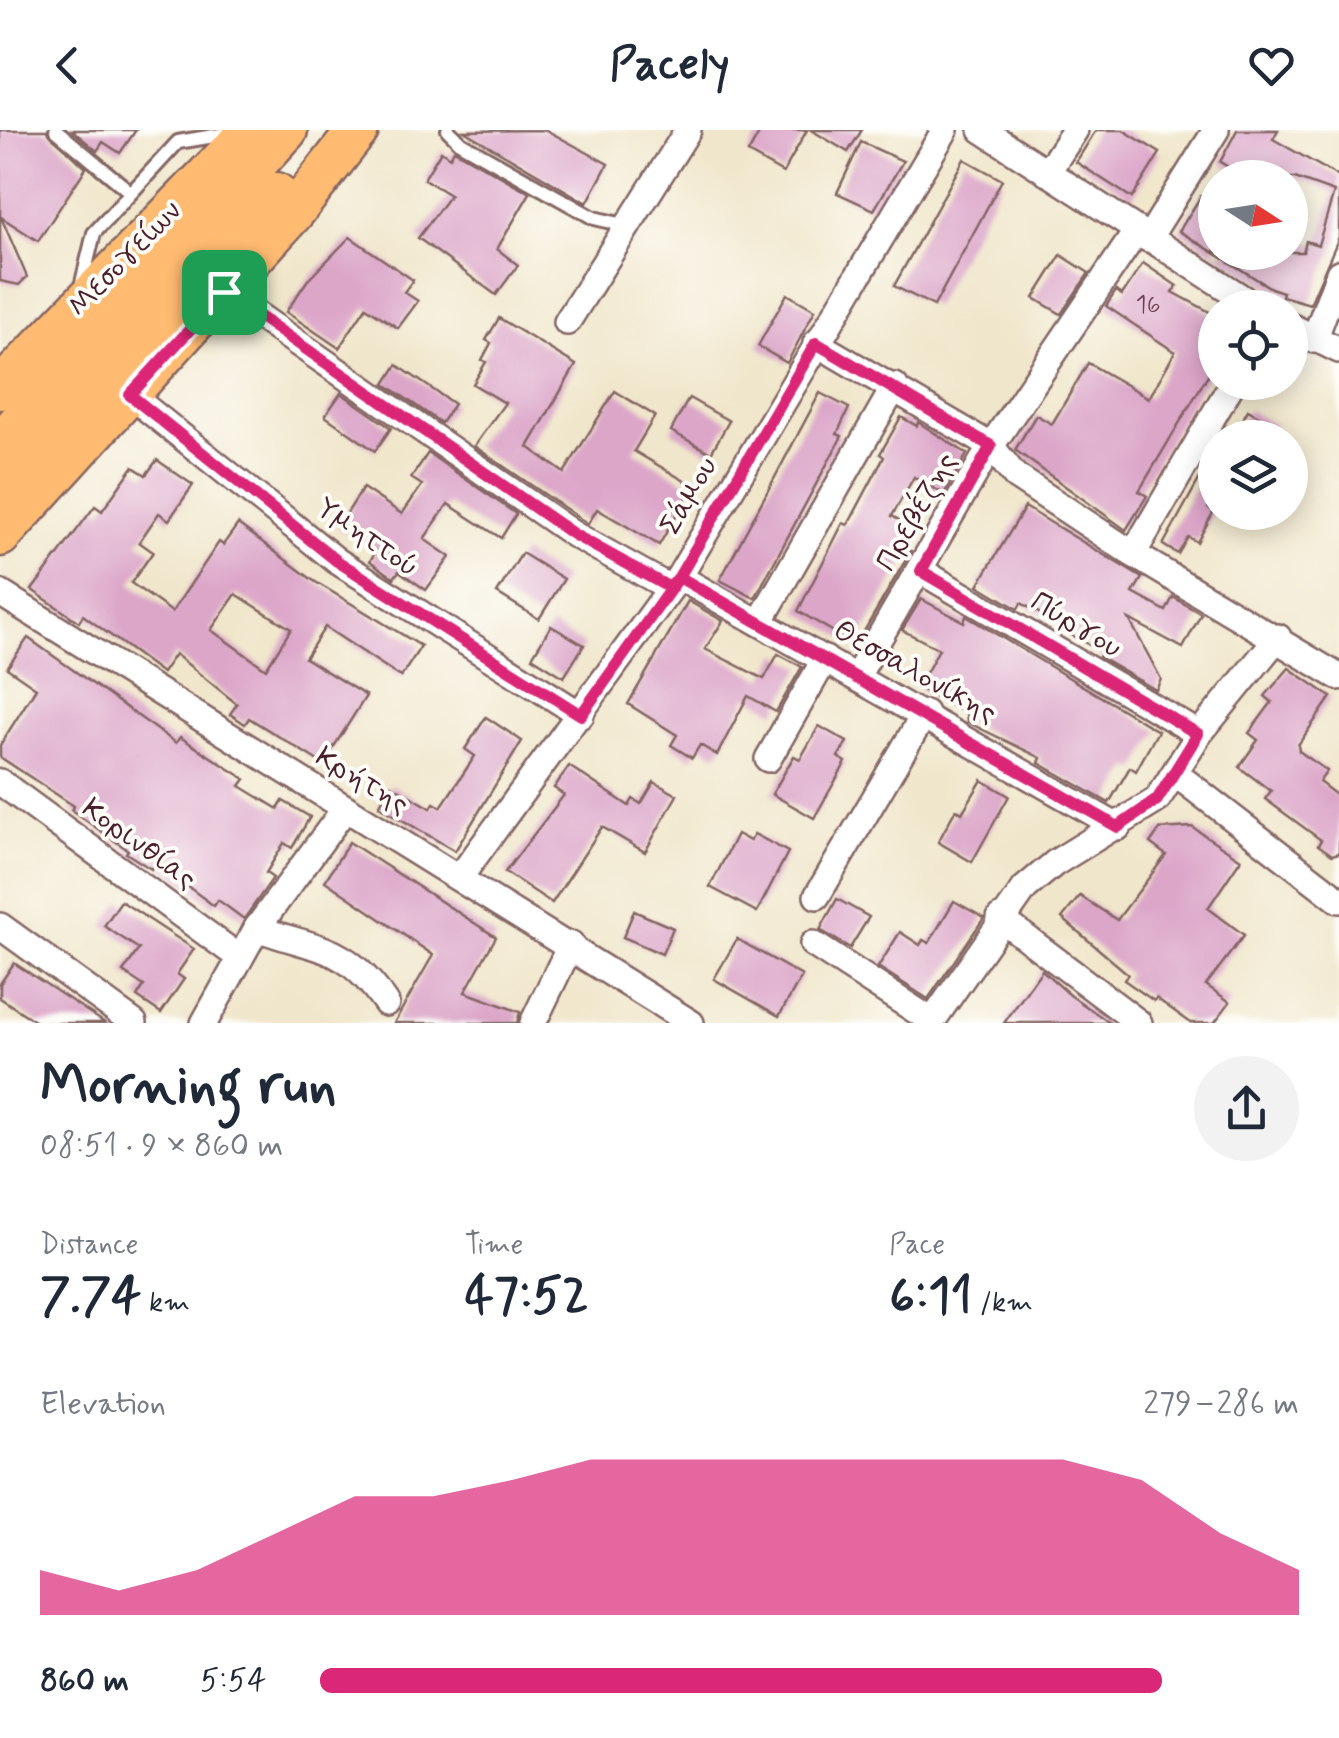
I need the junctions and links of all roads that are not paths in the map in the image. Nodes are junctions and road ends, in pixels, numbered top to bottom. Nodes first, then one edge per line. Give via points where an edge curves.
1 (56, 130) edge
2 (250, 130) edge
3 (287, 130) edge
4 (337, 130) edge
5 (358, 130) edge
6 (448, 130) edge
7 (688, 130) edge
8 (945, 130) edge
9 (982, 130) edge
10 (1075, 130) edge
11 (1216, 130) edge
12 (1047, 173) junction
13 (129, 191) junction
14 (628, 226) junction
15 (1142, 236) junction
16 (1339, 273) edge
17 (1229, 290) edge
18 (224, 292) junction
19 (76, 308) junction
20 (567, 322) dead end
21 (1308, 336) edge
22 (1314, 340) junction
23 (816, 343) junction
24 (1339, 350) edge
25 (895, 386) junction
26 (0, 389) edge
27 (130, 395) junction
28 (1222, 400) edge
29 (0, 443) edge
30 (991, 446) junction
31 (0, 490) edge
32 (1, 542) edge
33 (1133, 554) junction
34 (921, 571) junction
35 (675, 583) junction
36 (0, 593) edge
37 (760, 622) junction
38 (1278, 637) junction
39 (825, 659) junction
40 (858, 676) junction
41 (1339, 677) edge
42 (925, 713) junction
43 (581, 715) junction
44 (1198, 734) junction
45 (768, 759) dead end
46 (1177, 774) junction
47 (0, 782) edge
48 (344, 810) junction
49 (1118, 827) junction
50 (460, 877) junction
51 (816, 896) dead end
52 (1339, 900) edge
53 (1000, 918) junction
54 (0, 926) edge
55 (257, 928) junction
56 (570, 944) junction
57 (813, 944) dead end
58 (240, 958) junction
59 (386, 1003) dead end
60 (210, 1021) edge
61 (931, 1022) edge
62 (134, 1023) edge
63 (533, 1023) edge
64 (691, 1023) edge
65 (1138, 1023) edge

1 - 13 lane
2 - 13 lane via 178,142
2 - 19 main road, Μεσογείων
3 - 29 main road
4 - 31 main road
5 - 18 main road
6 - 14 lane via 594,218
7 - 14 street
8 - 23 street, Σάμου
9 - 12 street
10 - 12 street
11 - 15 street, Πρεβέζης
12 - 15 street
13 - 19 lane via 94,233
14 - 20 street
15 - 17 street
15 - 30 street, Πρεβέζης
16 - 22 street
18 - 27 main road
18 - 35 street, Θεσσαλονίκης via 573,534
19 - 26 main road, Μεσογείων
21 - 22 street
22 - 24 street
23 - 25 street
23 - 35 street, Σάμου
25 - 30 street
25 - 37 street
27 - 32 main road
27 - 43 street, Υμηττού via 337,561
28 - 33 street
30 - 33 street via 1015,476
30 - 34 street, Πρεβέζης
33 - 38 street
34 - 40 street, Πρεβέζης
34 - 44 street, Πύργου
35 - 37 street, Θεσσαλονίκης
35 - 43 street, Σάμου
36 - 48 street, Κρήτης
37 - 39 street, Θεσσαλονίκης
38 - 41 street
38 - 44 street
39 - 40 street, Θεσσαλονίκης
39 - 45 street
40 - 42 street, Θεσσαλονίκης
42 - 49 street, Θεσσαλονίκης
42 - 51 street
43 - 50 street, Σάμου
44 - 46 street
46 - 49 street via 1157,800
46 - 52 street
47 - 58 street, Κορινθίας
48 - 50 street, Κρήτης
48 - 55 street
49 - 53 street via 1055,862
50 - 56 street, Κρήτης
53 - 61 street
53 - 65 street
54 - 62 street
55 - 58 street
55 - 59 street via 352,960
56 - 63 street
56 - 64 street, Κρήτης
57 - 61 street
58 - 60 street

